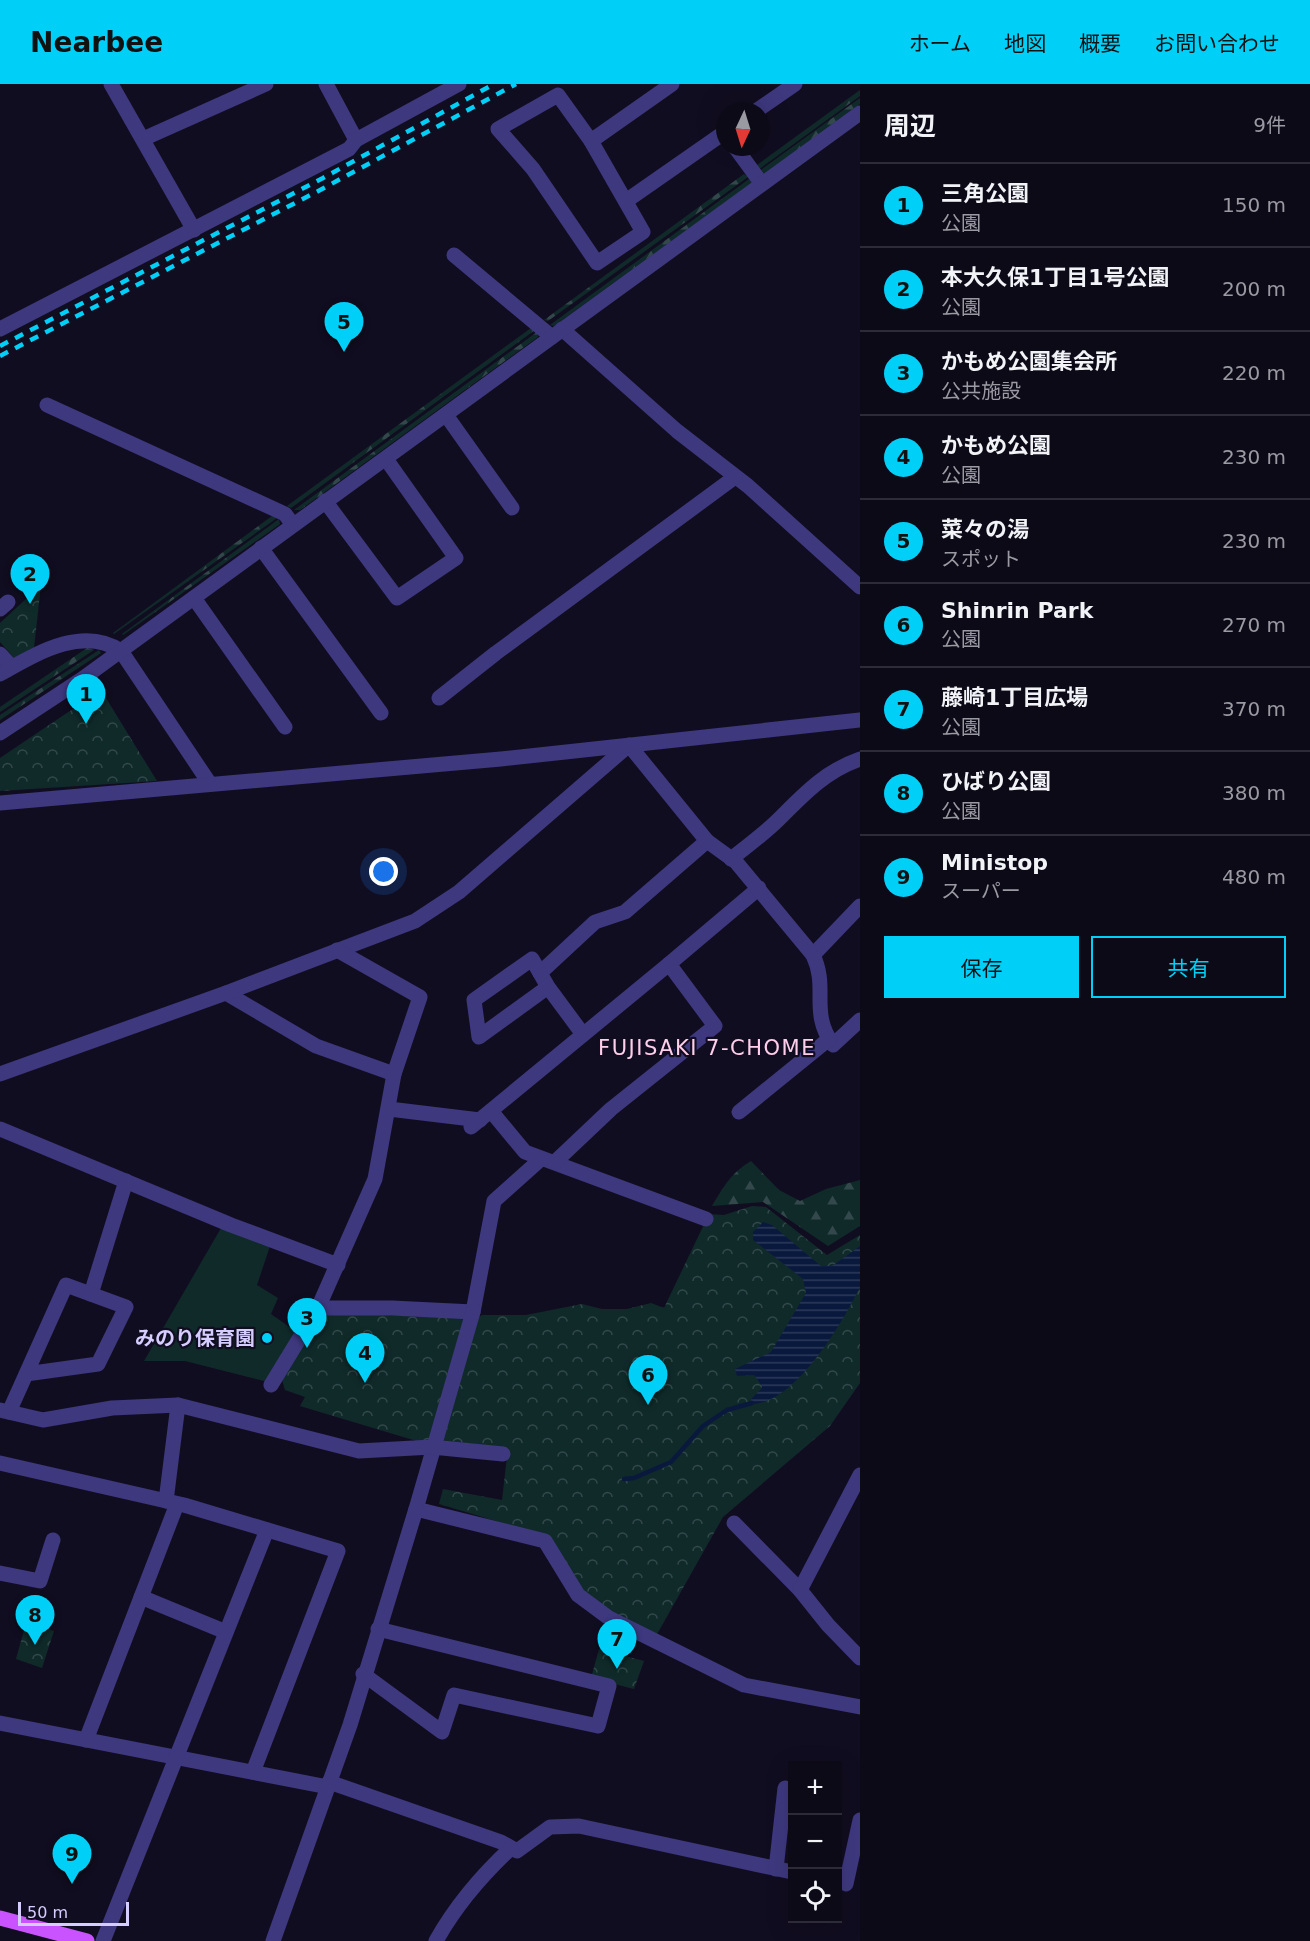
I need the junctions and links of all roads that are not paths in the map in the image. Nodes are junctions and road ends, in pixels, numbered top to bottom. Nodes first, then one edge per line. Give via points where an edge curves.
1 (111, 84) edge
2 (266, 84) edge
3 (326, 84) edge
4 (459, 84) edge
5 (672, 84) edge
6 (795, 84) edge
7 (238, 90) edge
8 (769, 102) edge
9 (860, 113) edge
10 (143, 139) junction
11 (716, 139) edge
12 (356, 140) junction
13 (591, 141) junction
14 (742, 156) edge
15 (762, 184) junction
16 (626, 201) junction
17 (194, 230) junction
18 (454, 255) dead end
19 (0, 329) edge
20 (557, 333) junction
21 (47, 405) dead end
22 (446, 415) junction
23 (386, 459) junction
24 (735, 477) junction
25 (325, 501) junction
26 (512, 508) dead end
27 (293, 525) junction
28 (261, 548) junction
29 (860, 587) edge
30 (194, 598) junction
31 (121, 651) junction
32 (0, 654) edge
33 (6, 671) edge
34 (440, 698) dead end
35 (381, 713) dead end
36 (860, 720) edge
37 (285, 727) dead end
38 (0, 733) edge
39 (629, 745) junction
40 (860, 759) edge
41 (210, 784) junction
42 (0, 803) edge
43 (707, 841) junction
44 (731, 859) junction
45 (759, 888) junction
46 (860, 906) edge
47 (337, 950) junction
48 (813, 955) junction
49 (669, 964) junction
50 (540, 973) junction
51 (548, 987) junction
52 (226, 993) junction
53 (860, 1020) edge
54 (582, 1033) junction
55 (828, 1039) junction
56 (0, 1074) edge
57 (394, 1074) junction
58 (389, 1109) junction
59 (740, 1112) dead end
60 (481, 1119) junction
61 (0, 1129) edge
62 (548, 1160) junction
63 (126, 1181) junction
64 (706, 1220) dead end
65 (338, 1264) junction
66 (91, 1294) junction
67 (318, 1308) junction
68 (473, 1312) junction
69 (26, 1374) junction
70 (271, 1385) dead end
71 (178, 1405) junction
72 (4, 1411) edge
73 (432, 1447) junction
74 (503, 1454) dead end
75 (0, 1463) edge
76 (860, 1475) edge
77 (171, 1502) junction
78 (416, 1509) junction
79 (734, 1523) dead end
80 (267, 1530) junction
81 (53, 1540) dead end
82 (0, 1572) edge
83 (800, 1590) junction
84 (141, 1598) junction
85 (378, 1629) junction
86 (226, 1632) junction
87 (860, 1658) edge
88 (363, 1674) junction
89 (860, 1707) edge
90 (0, 1723) edge
91 (86, 1740) junction
92 (177, 1756) junction
93 (253, 1772) junction
94 (328, 1785) junction
95 (785, 1788) dead end
96 (860, 1820) edge
97 (511, 1848) junction
98 (857, 1856) edge
99 (776, 1869) junction
100 (788, 1871) edge
101 (848, 1885) edge
102 (0, 1918) edge
103 (49, 1936) edge
104 (87, 1941) edge
105 (103, 1941) edge
106 (273, 1941) edge
107 (436, 1941) edge

1 - 10 street
2 - 7 street
3 - 12 street
4 - 12 street
5 - 13 street
6 - 8 street
7 - 10 street
9 - 15 street
10 - 17 street
11 - 16 street
12 - 17 street via 349,149
13 - 16 street
13 - 16 street via 558,95 498,129 533,169 597,263 643,232
14 - 15 street
15 - 20 street
17 - 19 street
18 - 20 street
20 - 22 street
20 - 24 street
21 - 27 street via 285,513
22 - 23 street
22 - 26 street
23 - 25 street
23 - 25 street via 456,558 397,598
24 - 29 street
24 - 34 street
25 - 27 street
27 - 28 street
28 - 30 street
28 - 35 street
30 - 31 street
30 - 37 street
31 - 33 street via 108,642 89,639 48,649
31 - 38 street
31 - 41 street
32 - 33 street
36 - 39 street
39 - 41 street
39 - 43 street
39 - 47 street via 459,892 415,921
40 - 44 street via 841,766 805,792
41 - 42 street
43 - 44 street
43 - 50 street via 625,912 595,922
44 - 45 street
45 - 48 street
45 - 49 street
46 - 48 street
47 - 52 street
47 - 57 street via 420,997
48 - 55 street via 820,971 819,1020
49 - 54 street
49 - 62 street via 715,1026
50 - 51 street
50 - 51 street via 532,959 474,1000 479,1036
51 - 54 street
52 - 56 street
52 - 57 street via 316,1046
53 - 55 street via 833,1045
54 - 60 street
55 - 59 street
57 - 58 street
58 - 60 street
58 - 65 street via 375,1179
60 - 62 street via 525,1152
61 - 63 street
62 - 64 street
62 - 68 street via 494,1201
63 - 65 street
63 - 66 street
65 - 67 street
66 - 69 street via 66,1285
66 - 69 street via 126,1307 98,1364
67 - 68 street
67 - 70 street
68 - 73 street
69 - 72 street
71 - 72 street via 112,1408 43,1420
71 - 73 street via 359,1451
71 - 77 street
73 - 74 street
73 - 78 street
75 - 77 street
76 - 83 street
77 - 80 street
77 - 84 street
78 - 85 street
78 - 89 street via 545,1540 578,1595 609,1618 744,1685
79 - 83 street
80 - 86 street
80 - 93 street via 338,1551
81 - 82 street via 40,1581
83 - 87 street
84 - 86 street
84 - 91 street
85 - 88 street
85 - 88 street via 609,1686 598,1726 454,1695 442,1732
86 - 92 street
88 - 94 street
90 - 91 street
91 - 92 street
92 - 93 street
92 - 105 street
93 - 94 street
94 - 97 street
94 - 106 street
95 - 99 street
96 - 98 street
97 - 99 street via 517,1851 550,1827 579,1826
97 - 107 street via 452,1912
98 - 101 street
99 - 100 street
102 - 103 main road
103 - 104 main road

